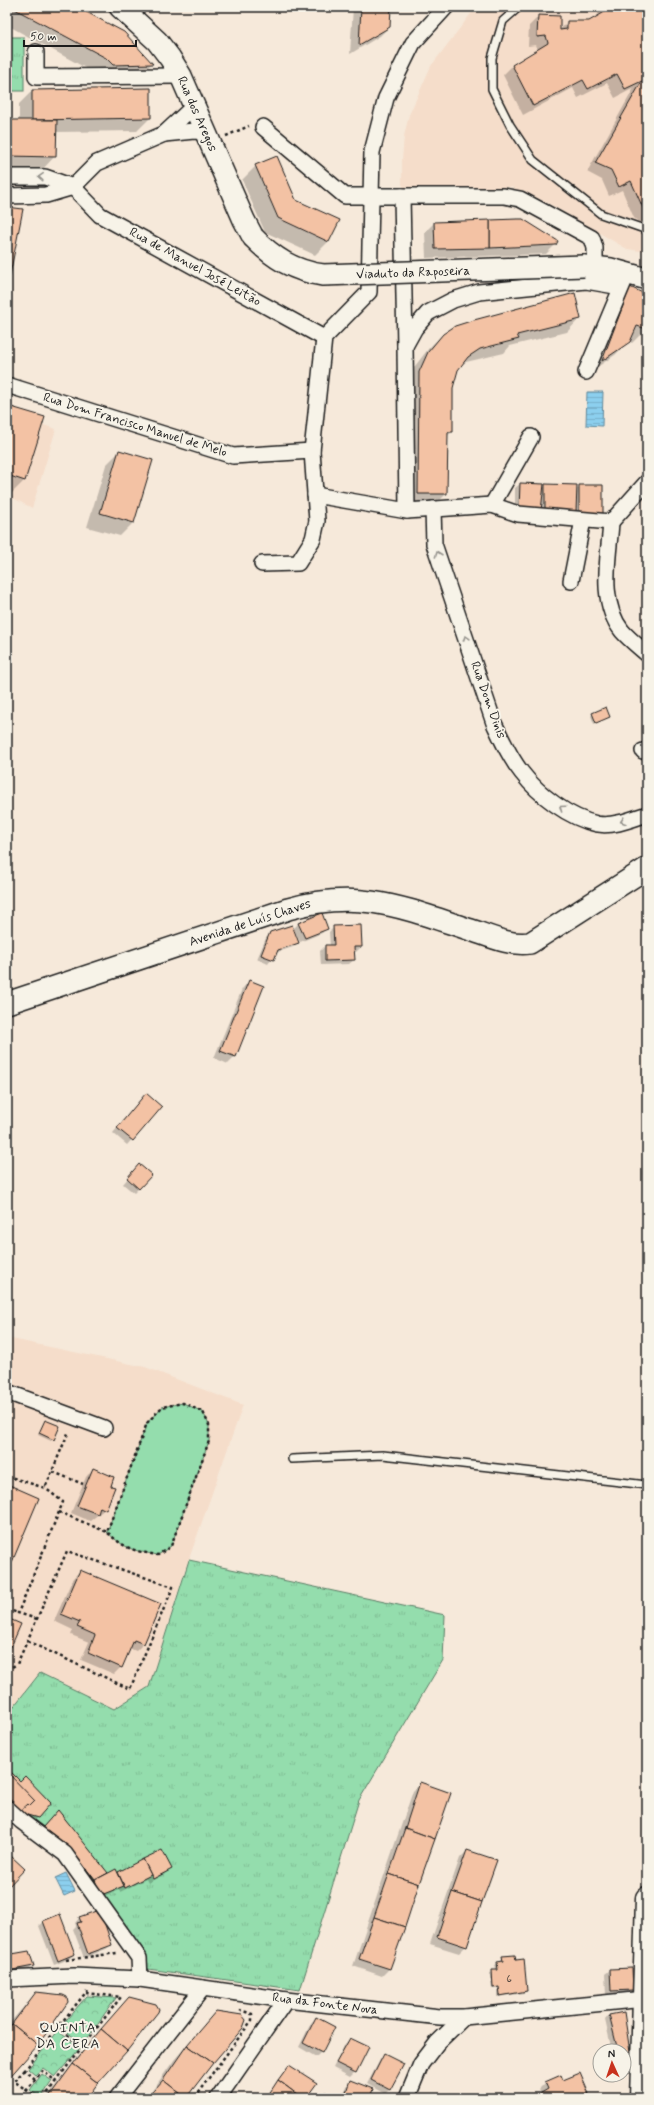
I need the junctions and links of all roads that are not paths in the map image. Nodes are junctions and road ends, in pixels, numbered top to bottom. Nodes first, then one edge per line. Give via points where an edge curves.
1 (446, 7) edge
2 (518, 7) edge
3 (122, 8) edge
4 (36, 52) dead end
5 (181, 76) junction
6 (199, 124) junction
7 (263, 127) road end
8 (7, 177) edge
9 (73, 187) junction
10 (7, 196) edge
11 (372, 196) junction
12 (402, 196) junction
13 (647, 230) edge
14 (253, 236) joint
15 (590, 267) junction
16 (647, 279) edge
17 (624, 280) junction
18 (324, 338) junction
19 (405, 346) junction
20 (586, 372) dead end
21 (7, 385) edge
22 (531, 437) dead end
23 (312, 451) junction
24 (647, 482) edge
25 (315, 496) junction
26 (492, 505) junction
27 (433, 509) junction
28 (407, 511) junction
29 (584, 520) junction
30 (611, 522) junction
31 (262, 564) dead end
32 (572, 581) dead end
33 (647, 654) edge
34 (647, 814) edge
35 (647, 868) edge
36 (638, 876) edge
37 (7, 1003) edge
38 (7, 1392) edge
39 (104, 1428) dead end
40 (292, 1459) dead end
41 (647, 1485) edge
42 (7, 1808) edge
43 (647, 1898) edge
44 (140, 1979) junction
45 (9, 1982) edge
46 (203, 1988) junction
47 (644, 1999) junction
48 (286, 2000) junction
49 (464, 2017) junction
50 (117, 2098) edge
51 (218, 2098) edge
52 (407, 2098) edge
53 (641, 2098) edge

1 - 11 street via 413,43 386,98 372,152
2 - 13 lane via 503,21 492,58 492,89 510,125 533,160 601,214
3 - 5 main road, Rua dos Aregos via 157,41
4 - 5 street via 36,77
5 - 6 main road, Rua dos Aregos
6 - 9 street via 164,134 97,163
6 - 14 main road, Rua dos Aregos
7 - 11 street via 345,196
9 -> 8 street via 45,177
9 - 10 street via 46,195
9 - 18 street, Rua de Manuel José Leitão via 100,215
11 - 12 street
11 - 18 street via 369,292
12 - 15 street via 504,196 520,199 592,238 595,248
12 - 19 street
14 - 15 main road, Viaduto da Raposeira, bridge via 282,262 302,271 324,275
15 - 17 main road, Viaduto da Raposeira
16 - 17 main road, Viaduto da Raposeira
17 - 19 street via 586,281 479,292 453,300 428,313 415,328
17 - 20 street
18 - 23 street
19 - 28 street
21 - 23 street, Rua Dom Francisco Manuel de Melo via 233,456
22 - 26 street
23 - 25 street
24 - 30 street
25 - 28 street
25 - 31 street via 317,521 313,539 298,563
26 - 27 street
26 - 29 street via 518,514
27 - 28 street
34 -> 27 street, Rua Dom Dinis via 615,824 597,824 572,815 544,795 522,774 494,723 434,544
29 - 30 street
29 - 32 street
30 - 33 street via 607,586 610,610 622,631
35 - 36 main road, Avenida de Luís Chaves
36 - 37 main road, Avenida de Luís Chaves via 535,942 519,944 496,938 390,904 366,900 317,901
38 - 39 street
40 - 41 lane via 383,1455
42 - 44 street via 65,1854 139,1958
43 - 47 main road
44 - 45 street, Rua da Fonte Nova via 74,1976
44 - 46 street, Rua da Fonte Nova
46 - 48 street, Rua da Fonte Nova
46 - 50 street
47 - 49 street, Rua da Fonte Nova
47 - 53 main road
48 - 49 street, Rua da Fonte Nova via 440,2017
48 - 51 street
49 - 52 street via 437,2043 421,2064

